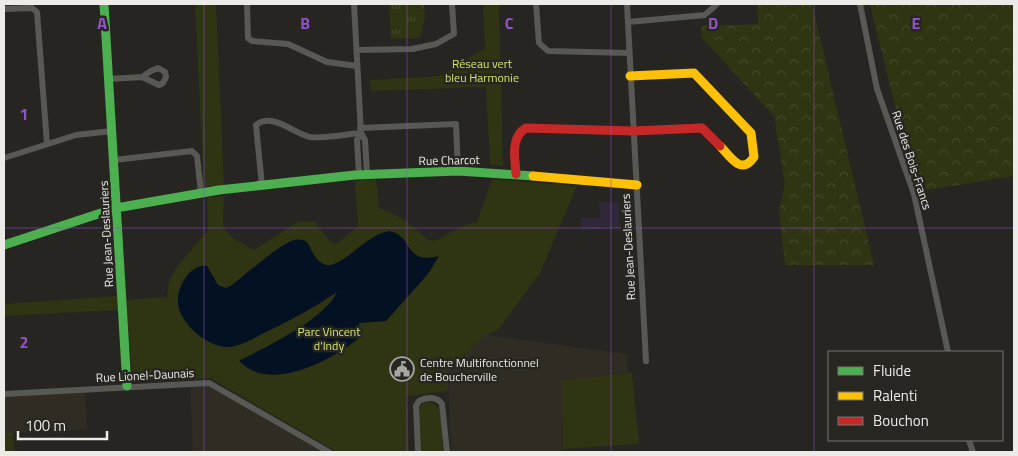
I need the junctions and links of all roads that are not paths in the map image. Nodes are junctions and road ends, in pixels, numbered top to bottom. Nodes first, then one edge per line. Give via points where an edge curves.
1 (104, 4) edge
2 (247, 4) edge
3 (354, 4) edge
4 (452, 4) edge
5 (536, 4) edge
6 (627, 4) edge
7 (717, 4) edge
8 (860, 4) edge
9 (4, 9) edge
10 (628, 22) junction
11 (356, 50) junction
12 (629, 53) junction
13 (357, 66) junction
14 (630, 76) junction
15 (142, 78) dead end
16 (109, 80) junction
17 (360, 130) junction
18 (112, 131) junction
19 (633, 131) junction
20 (48, 144) junction
21 (4, 158) edge
22 (114, 160) junction
23 (458, 171) junction
24 (516, 174) junction
25 (363, 175) junction
26 (637, 185) junction
27 (262, 186) junction
28 (201, 193) junction
29 (116, 208) junction
30 (4, 245) edge
31 (948, 351) edge
32 (646, 361) dead end
33 (127, 386) junction
34 (4, 394) edge
35 (329, 452) edge
36 (418, 452) edge
37 (446, 452) edge

1 - 16 street, Rue Jean-Deslauriers
2 - 13 street via 248,38 252,41 288,44 327,62
3 - 11 street
4 - 11 street via 454,34 436,44 412,49
5 - 12 street via 539,43 548,51
6 - 10 street, Rue Jean-Deslauriers
7 - 10 street via 705,15
8 - 31 street, Rue des Bois-Francs via 877,89 914,194
9 - 20 street via 32,8 37,12
10 - 12 street, Rue Jean-Deslauriers
11 - 13 street
12 - 14 street, Rue Jean-Deslauriers
13 - 17 street
14 - 19 street, Rue Jean-Deslauriers
14 - 19 street via 694,73 751,133 754,157 749,164 737,164 702,128
15 - 16 street
16 - 18 street, Rue Jean-Deslauriers
17 - 23 street via 456,124
17 - 25 street via 364,140
17 - 27 street via 311,138 276,122 262,121 256,125
18 - 20 street via 76,135
18 - 22 street, Rue Jean-Deslauriers
19 - 24 street via 522,129 516,136
19 - 26 street, Rue Jean-Deslauriers
20 - 21 street
22 - 28 street via 192,151 197,156
22 - 29 street, Rue Jean-Deslauriers
23 - 24 street, Rue Charcot
23 - 25 street, Rue Charcot
24 - 26 street, Rue Charcot
25 - 27 street, Rue Charcot
26 - 32 street, Rue Jean-Deslauriers
27 - 28 street, Rue Charcot
28 - 29 street, Rue Charcot
29 - 30 street, Rue Charcot
29 - 33 street, Rue Jean-Deslauriers
33 - 34 street, Rue Lionel-Daunais
33 - 35 street, Rue Lionel-Daunais via 209,383
36 - 37 street via 416,406 428,398 436,399 442,405

